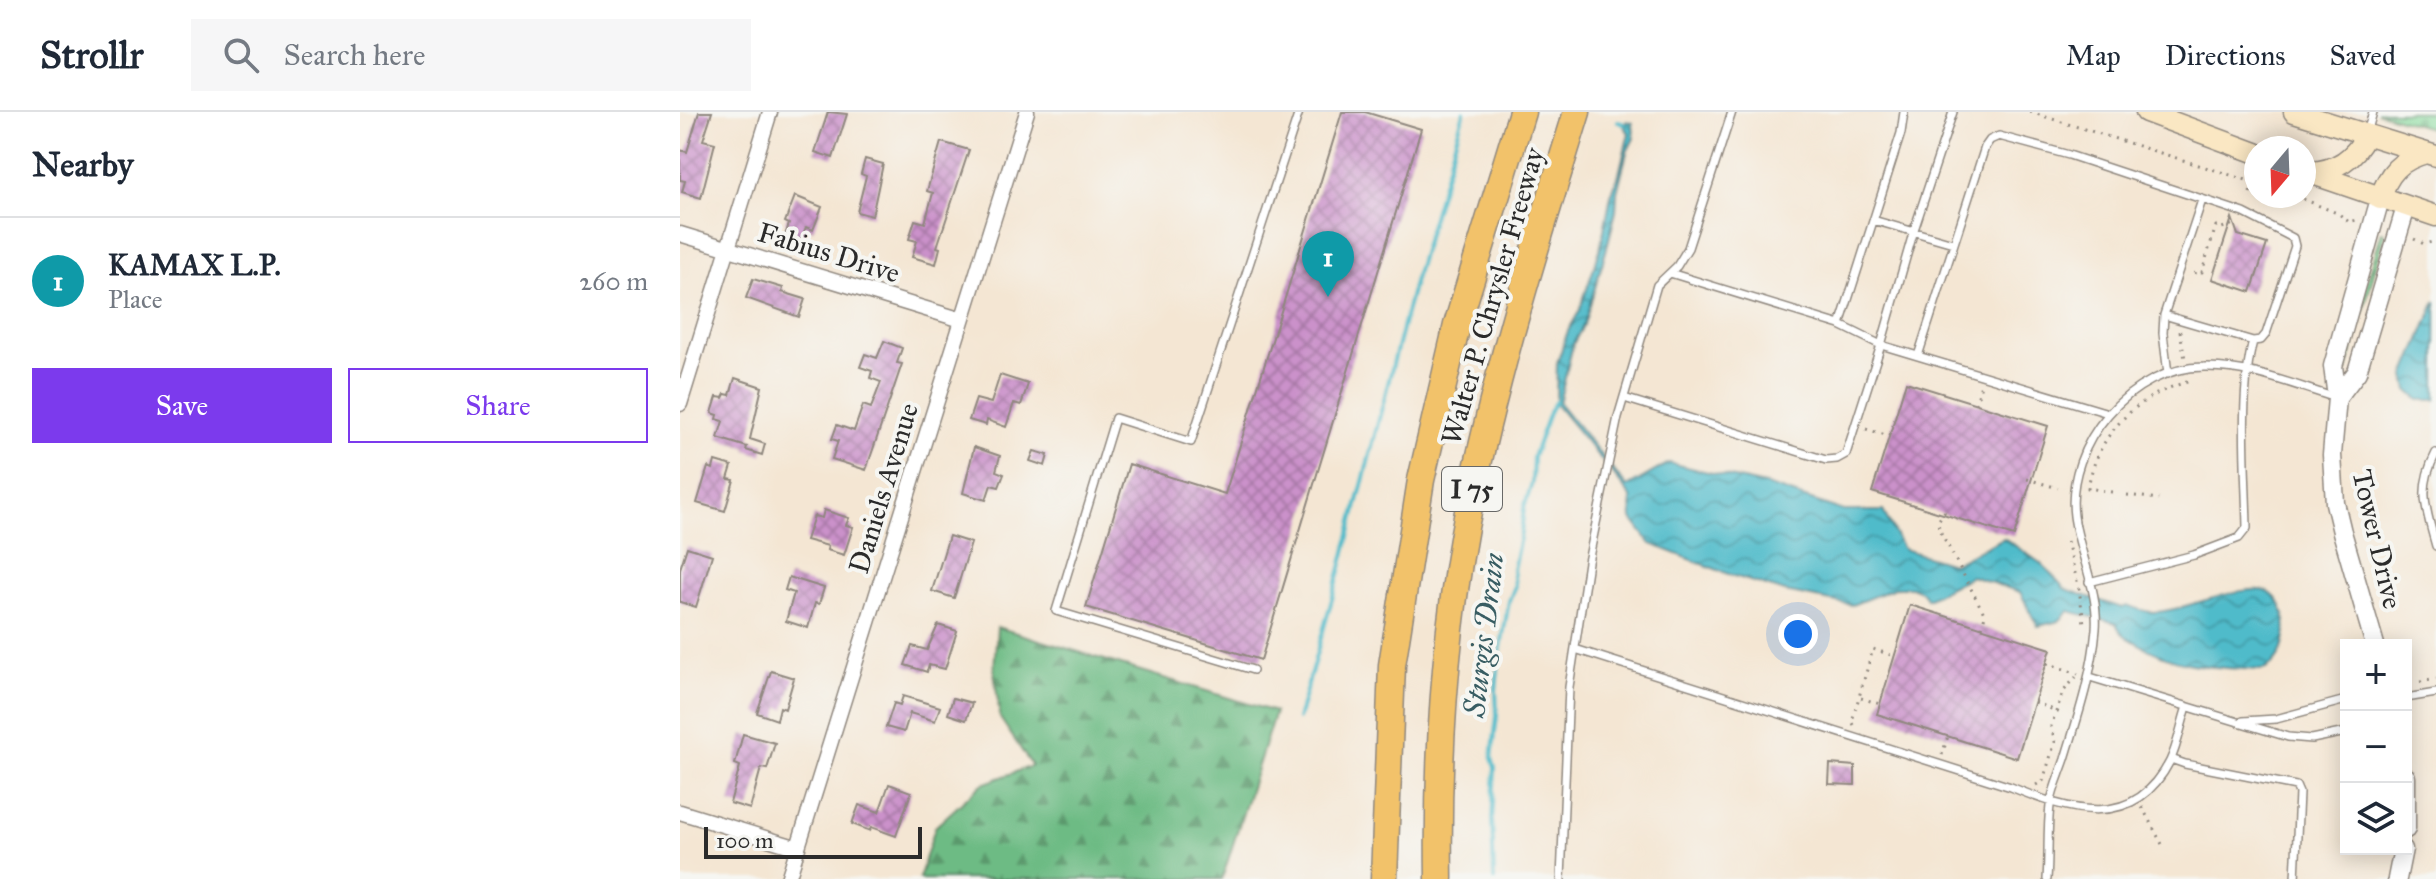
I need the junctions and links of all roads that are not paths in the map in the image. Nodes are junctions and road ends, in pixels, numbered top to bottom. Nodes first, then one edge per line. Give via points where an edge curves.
1 (770, 112) edge
2 (1027, 112) edge
3 (1299, 112) edge
4 (1522, 112) edge
5 (1577, 112) edge
6 (1732, 112) edge
7 (1904, 112) edge
8 (1953, 112) edge
9 (2146, 112) edge
10 (2294, 112) edge
11 (2373, 112) edge
12 (2366, 135) junction
13 (2244, 149) edge
14 (2431, 155) edge
15 (2316, 172) edge
16 (2316, 176) edge
17 (2380, 199) junction
18 (2202, 200) junction
19 (2406, 207) junction
20 (2436, 216) edge
21 (1873, 220) junction
22 (1914, 230) junction
23 (680, 234) edge
24 (1953, 243) junction
25 (728, 249) junction
26 (1670, 273) junction
27 (2164, 315) junction
28 (962, 320) junction
29 (1840, 325) junction
30 (2253, 341) junction
31 (1881, 345) junction
32 (1918, 356) junction
33 (2249, 372) junction
34 (2168, 374) junction
35 (1624, 398) junction
36 (2337, 398) junction
37 (680, 404) edge
38 (2108, 413) junction
39 (2436, 453) edge
40 (2436, 546) edge
41 (2090, 585) junction
42 (2373, 639) edge
43 (1575, 649) junction
44 (1253, 670) dead end
45 (2090, 677) junction
46 (2436, 693) edge
47 (2412, 697) edge
48 (2340, 702) edge
49 (2187, 707) junction
50 (2237, 721) junction
51 (2340, 733) edge
52 (2171, 759) junction
53 (2050, 803) junction
54 (680, 812) edge
55 (798, 848) junction
56 (2402, 855) edge
57 (788, 879) edge
58 (1384, 879) edge
59 (1439, 879) edge
60 (1561, 879) edge
61 (2047, 879) edge
62 (2295, 879) edge
63 (2397, 879) edge

1 - 25 street
2 - 28 street, Daniels Avenue
3 - 44 lane via 1191,442 1115,418 1056,611
4 - 58 highway, Walter P. Chrysler Freeway / I 75 via 1457,325 1421,480 1392,665
5 - 59 highway, Walter P. Chrysler Freeway / I 75 via 1503,355 1471,494 1448,639
6 - 26 lane via 1688,248
7 - 21 lane
8 - 22 lane
9 - 13 main road
10 - 12 main road
11 - 12 lane
12 - 14 main road
12 - 15 main road via 2346,161
14 - 17 main road via 2397,166
16 - 17 main road
17 - 19 main road
17 - 36 street, Tower Drive via 2333,366
18 - 24 lane via 1999,136 1985,147
18 - 27 lane
18 - 30 lane via 2244,213 2293,238 2295,246 2266,334
19 - 20 main road
19 - 36 street, Tower Drive via 2357,372
21 - 22 lane
21 - 29 lane
22 - 24 lane
22 - 31 lane
23 - 25 street, Fabius Drive
24 - 32 lane
25 - 28 street, Fabius Drive
25 - 37 street
26 - 29 lane
26 - 35 lane via 1657,285
27 - 30 lane
27 - 34 lane
28 - 55 street, Daniels Avenue
29 - 31 lane
30 - 33 lane
31 - 32 lane
31 - 35 lane via 1846,454 1837,459
32 - 38 lane
33 - 34 lane via 2200,367
33 - 36 lane
33 - 41 lane via 2247,528 2239,538 2194,555
34 - 38 lane via 2127,395
35 - 43 lane
36 - 42 street, Tower Drive via 2335,503
38 - 41 lane via 2092,435 2075,488 2074,515
39 - 40 lane via 2424,489
41 - 45 lane via 2096,625
43 - 53 lane
43 - 60 lane
45 - 49 lane
45 - 53 lane
46 - 47 lane
48 - 50 lane via 2276,719
49 - 50 lane
49 - 52 lane
50 - 51 lane via 2288,737
52 - 53 lane via 2150,789 2124,805 2102,811
52 - 62 lane via 2296,786
53 - 61 lane
54 - 55 street
55 - 57 street, Daniels Avenue
56 - 63 street

